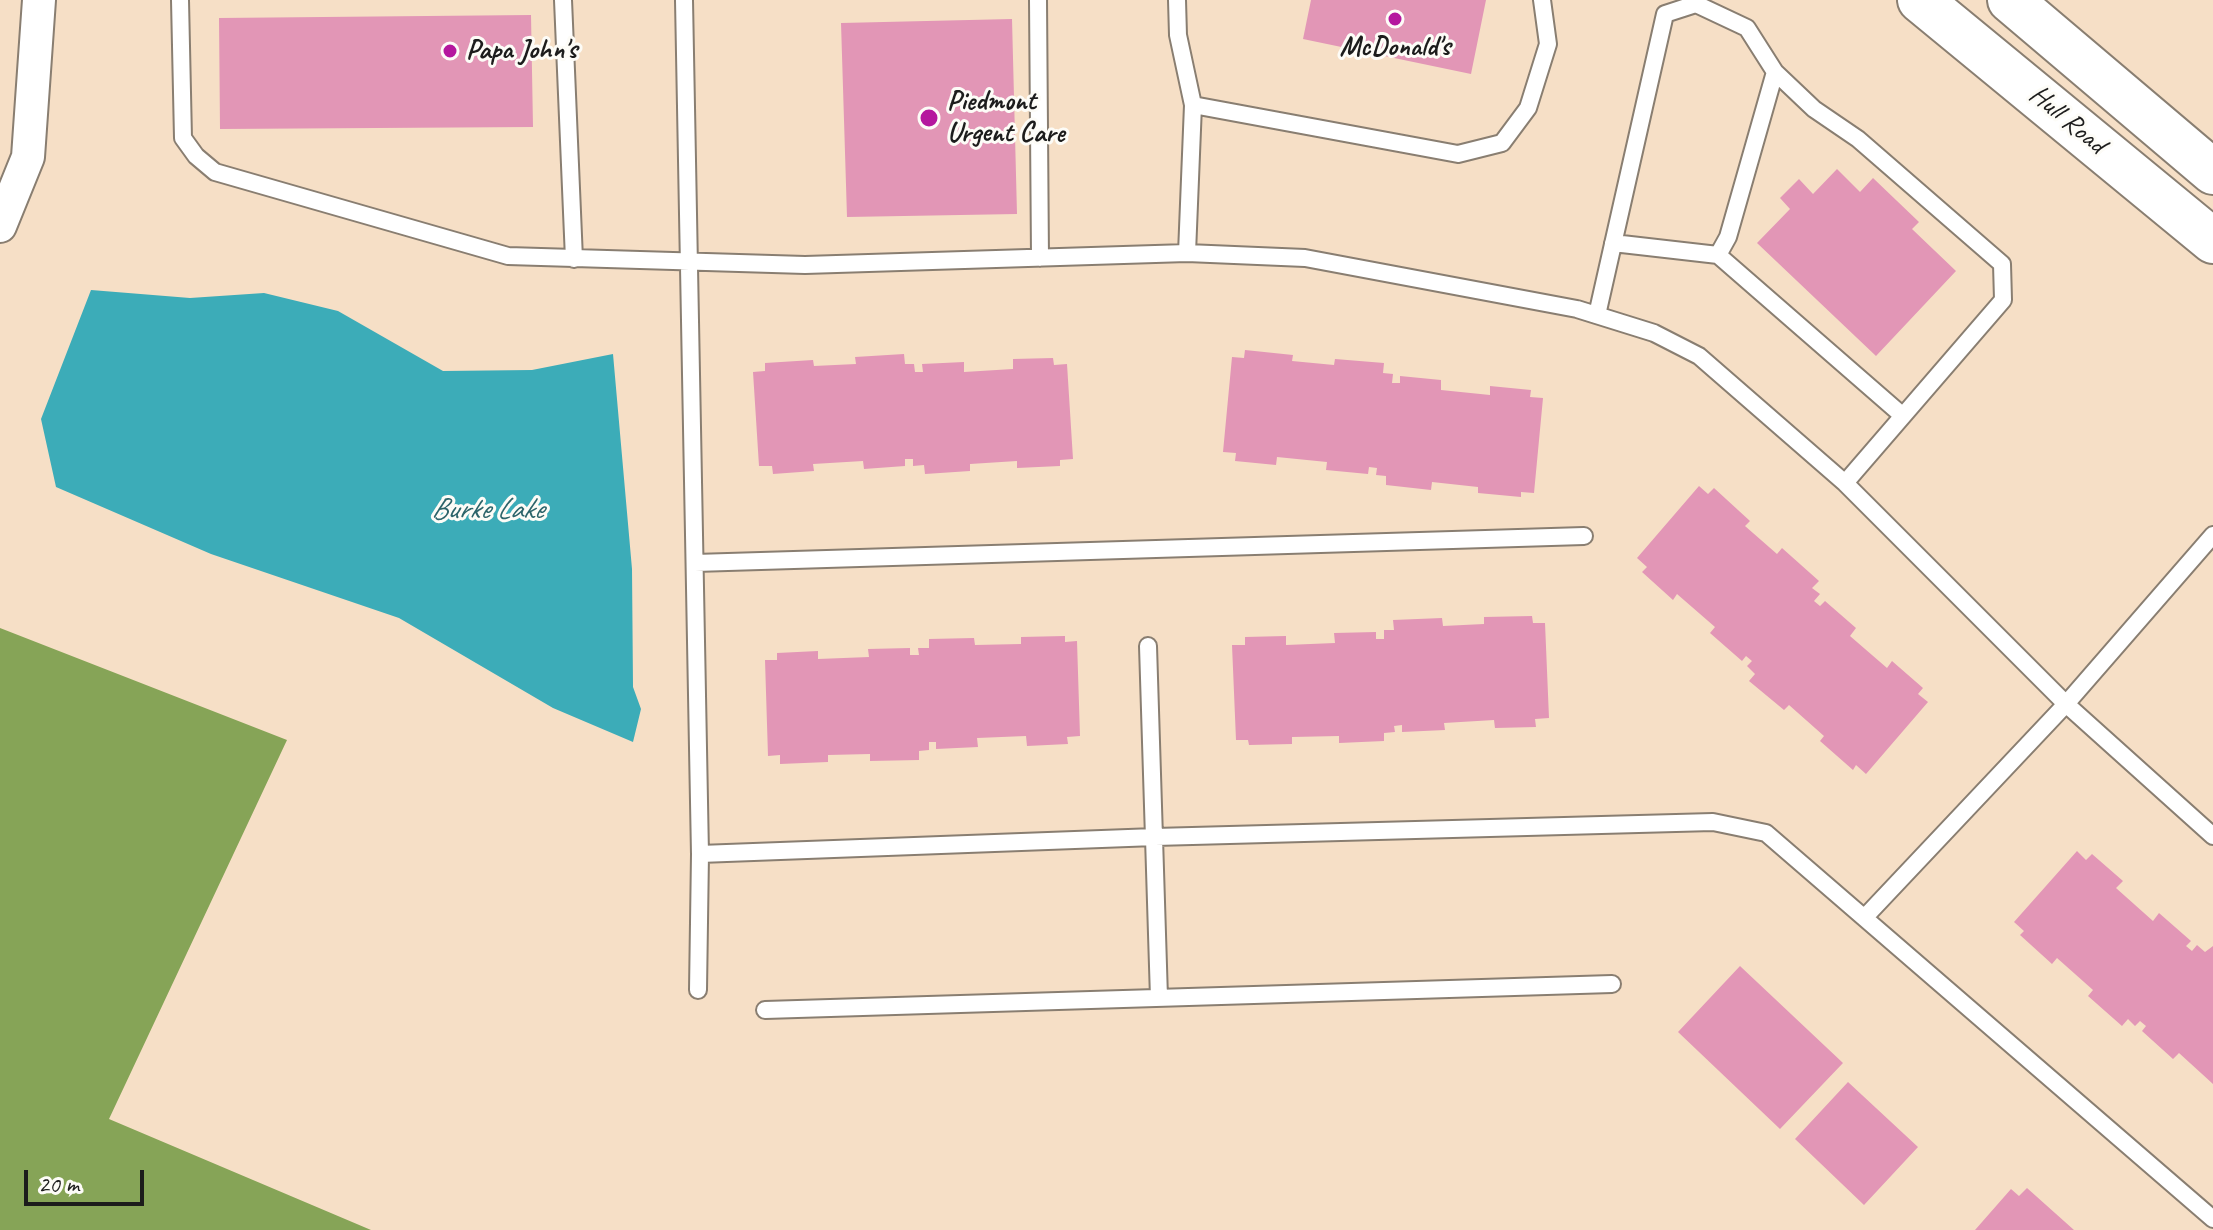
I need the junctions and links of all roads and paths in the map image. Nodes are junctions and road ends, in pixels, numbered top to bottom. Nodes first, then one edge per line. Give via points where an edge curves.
1 (39, 0) edge
2 (180, 0) edge
3 (563, 0) edge
4 (684, 0) edge
5 (1038, 0) edge
6 (1177, 0) edge
7 (1542, 0) edge
8 (1920, 0) edge
9 (2010, 0) edge
10 (1775, 72) junction
11 (1193, 105) junction
12 (2213, 172) edge
13 (0, 226) edge
14 (2213, 241) edge
15 (1613, 243) junction
16 (1187, 253) junction
17 (1718, 255) junction
18 (1040, 258) junction
19 (574, 259) junction
20 (689, 264) junction
21 (1597, 315) junction
22 (1903, 416) junction
23 (1845, 483) junction
24 (2213, 535) edge
25 (1584, 536) dead end
26 (695, 563) junction
27 (1148, 646) dead end
28 (2066, 704) junction
29 (2213, 836) edge
30 (1155, 837) junction
31 (700, 854) junction
32 (1865, 917) junction
33 (1612, 984) dead end
34 (698, 990) dead end
35 (1159, 998) junction
36 (765, 1010) dead end
37 (2213, 1219) edge

1 - 13 street via 28,157
2 - 19 lane via 183,138 215,172 508,256
3 - 19 lane
4 - 20 lane
5 - 18 lane
6 - 11 lane via 1178,35
7 - 11 lane via 1548,44 1528,108 1502,143 1458,154
8 - 14 main road, Hull Road
9 - 12 main road, Hull Road
10 - 15 lane via 1747,28 1696,4 1665,14
10 - 17 lane via 1728,237
10 - 22 lane via 2002,264 2003,300
11 - 16 lane
15 - 17 lane
15 - 21 lane
16 - 18 lane
16 - 21 lane via 1305,258
17 - 22 lane
18 - 20 lane
19 - 20 lane
20 - 26 lane
21 - 23 lane via 1654,333 1699,356
22 - 23 lane
23 - 28 lane
24 - 28 lane
25 - 26 lane
26 - 31 lane
27 - 30 lane
28 - 29 lane
28 - 32 lane
30 - 31 lane
30 - 32 lane via 1713,822 1766,833
30 - 35 lane
31 - 34 lane
32 - 37 lane
33 - 35 lane
35 - 36 lane

